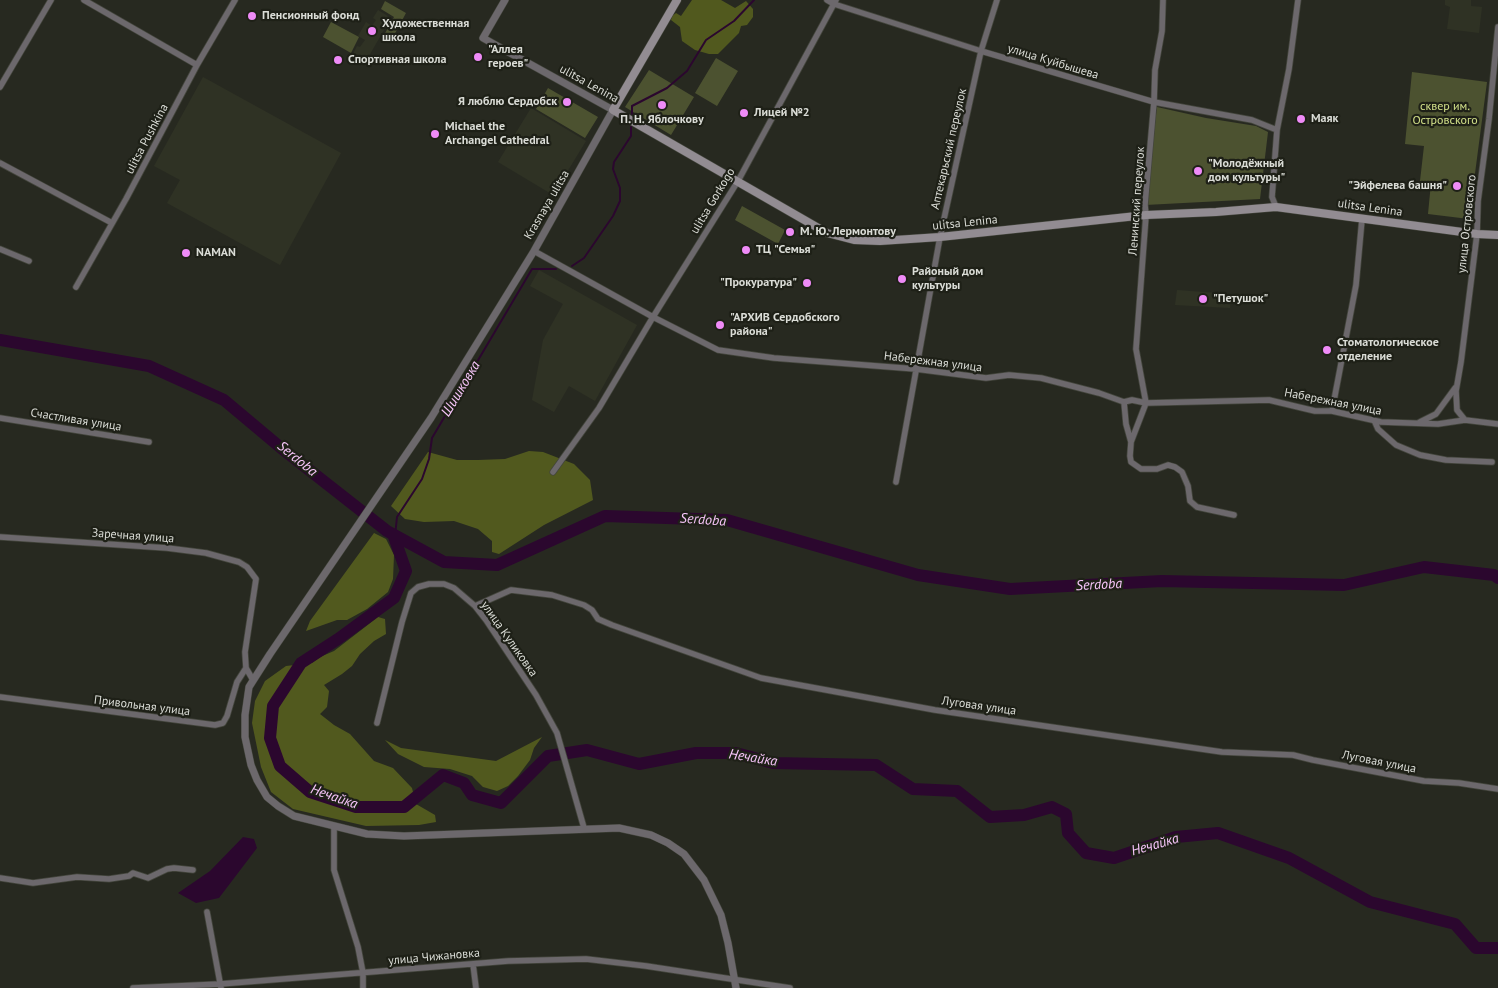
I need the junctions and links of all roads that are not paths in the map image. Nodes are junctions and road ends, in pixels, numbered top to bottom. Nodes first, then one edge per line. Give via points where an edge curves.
1 (51, 0) edge
2 (84, 0) edge
3 (234, 0) edge
4 (505, 0) edge
5 (677, 0) edge
6 (827, 0) edge
7 (997, 0) edge
8 (1163, 0) edge
9 (1298, 0) edge
10 (835, 2) edge
11 (1498, 27) edge
12 (981, 51) junction
13 (197, 65) junction
14 (0, 88) edge
15 (1154, 102) junction
16 (614, 110) junction
17 (1277, 130) junction
18 (0, 163) edge
19 (738, 181) junction
20 (1276, 207) junction
21 (1146, 215) junction
22 (1362, 219) junction
23 (112, 223) junction
24 (1477, 234) junction
25 (1498, 235) edge
26 (940, 237) junction
27 (0, 250) edge
28 (534, 252) junction
29 (29, 261) dead end
30 (76, 287) dead end
31 (653, 317) junction
32 (916, 369) junction
33 (1457, 384) junction
34 (1124, 402) junction
35 (1146, 403) junction
36 (1332, 411) junction
37 (0, 418) edge
38 (1374, 420) junction
39 (1465, 420) junction
40 (1416, 423) junction
41 (1498, 424) edge
42 (149, 442) dead end
43 (1131, 442) junction
44 (1492, 462) dead end
45 (553, 472) dead end
46 (896, 482) dead end
47 (1234, 516) dead end
48 (0, 537) edge
49 (475, 606) junction
50 (246, 668) junction
51 (253, 680) junction
52 (0, 697) edge
53 (377, 723) dead end
54 (1498, 789) edge
55 (334, 826) junction
56 (584, 828) junction
57 (192, 870) dead end
58 (0, 878) edge
59 (207, 912) dead end
60 (474, 964) junction
61 (363, 974) junction
62 (735, 980) junction
63 (221, 986) edge
64 (133, 988) edge
65 (364, 988) edge
66 (476, 988) edge
67 (736, 988) edge
68 (790, 988) edge

1 - 14 street
2 - 13 street
3 - 13 street, ulitsa Pushkina
4 - 16 street, ulitsa Lenina via 483,38
5 - 16 main road, Krasnaya ulitsa
6 - 10 street, улица Куйбышева
7 - 12 street, Аптекарьский переулок
8 - 15 street, Ленинский переулок
9 - 17 street
10 - 12 street, улица Куйбышева
10 - 19 street, ulitsa Gorkogo
11 - 24 street, улица Островского
12 - 15 street, улица Куйбышева
12 - 26 street, Аптекарьский переулок
13 - 23 street, ulitsa Pushkina
15 - 17 street, улица Куйбышева via 1252,120
15 - 21 street, Ленинский переулок via 1144,205
16 - 19 main road, ulitsa Lenina
16 - 28 street, Krasnaya ulitsa
17 - 20 street via 1272,197
18 - 23 street
19 - 26 main road, ulitsa Lenina via 828,233 854,240 880,241
19 - 31 street, ulitsa Gorkogo
20 - 21 main road, ulitsa Lenina
20 - 22 main road, ulitsa Lenina
21 - 26 main road, ulitsa Lenina
21 - 35 street, Ленинский переулок via 1136,349
22 - 24 main road, ulitsa Lenina
22 - 36 street via 1356,285
23 - 30 street, ulitsa Pushkina
24 - 25 main road, ulitsa Lenina
24 - 33 street, улица Островского
26 - 32 street, Аптекарьский переулок
27 - 29 street
28 - 31 street, Набережная улица
28 - 51 street, Krasnaya ulitsa via 431,418
31 - 32 street, Набережная улица via 718,350 774,358
31 - 45 street, ulitsa Gorkogo via 598,408
32 - 34 street, Набережная улица via 986,378 1009,375 1041,378
32 - 46 street, Аптекарьский переулок
33 - 39 street, улица Островского via 1457,410
33 - 40 street via 1436,414
34 - 35 street, Набережная улица
34 - 43 street
35 - 36 street, Набережная улица via 1269,400 1315,411
35 - 43 street
36 - 38 street, Набережная улица
37 - 42 street, Счастливая улица
38 - 40 street, Набережная улица
38 - 44 street via 1378,429 1396,445 1420,455
39 - 40 street, Набережная улица
39 - 41 street, Набережная улица
43 - 47 street via 1131,462 1141,469 1175,467 1182,472 1190,501 1197,507
48 - 50 street, Заречная улица via 167,548 206,553 239,562 248,567 256,579 247,632
49 - 53 street, улица Куликовка via 454,588 444,584 428,584 412,593
49 - 54 street, Луговая улица via 511,590 552,595 584,605 598,619 612,625 761,678 955,713 1222,752 1293,755 1416,780
49 - 56 street, улица Куликовка via 536,695 557,733
50 - 51 street
50 - 52 street, Привольная улица via 237,682 227,716 222,723 214,725
51 - 55 street, Krasnaya ulitsa via 247,698 246,737 257,780 267,797 294,816
55 - 56 street, Krasnaya ulitsa via 367,834 404,836
55 - 61 street via 334,870
56 - 62 street, Krasnaya ulitsa via 619,828 651,835 684,854 704,880 721,915
57 - 58 street via 167,869 148,878 133,873 109,879 77,877 32,883
59 - 63 street
60 - 61 street, улица Чижановка
60 - 62 street, улица Чижановка via 586,959
60 - 66 street
61 - 63 street, улица Чижановка
61 - 65 street
62 - 67 street, Krasnaya ulitsa
62 - 68 street, улица Чижановка
63 - 64 street, улица Чижановка

